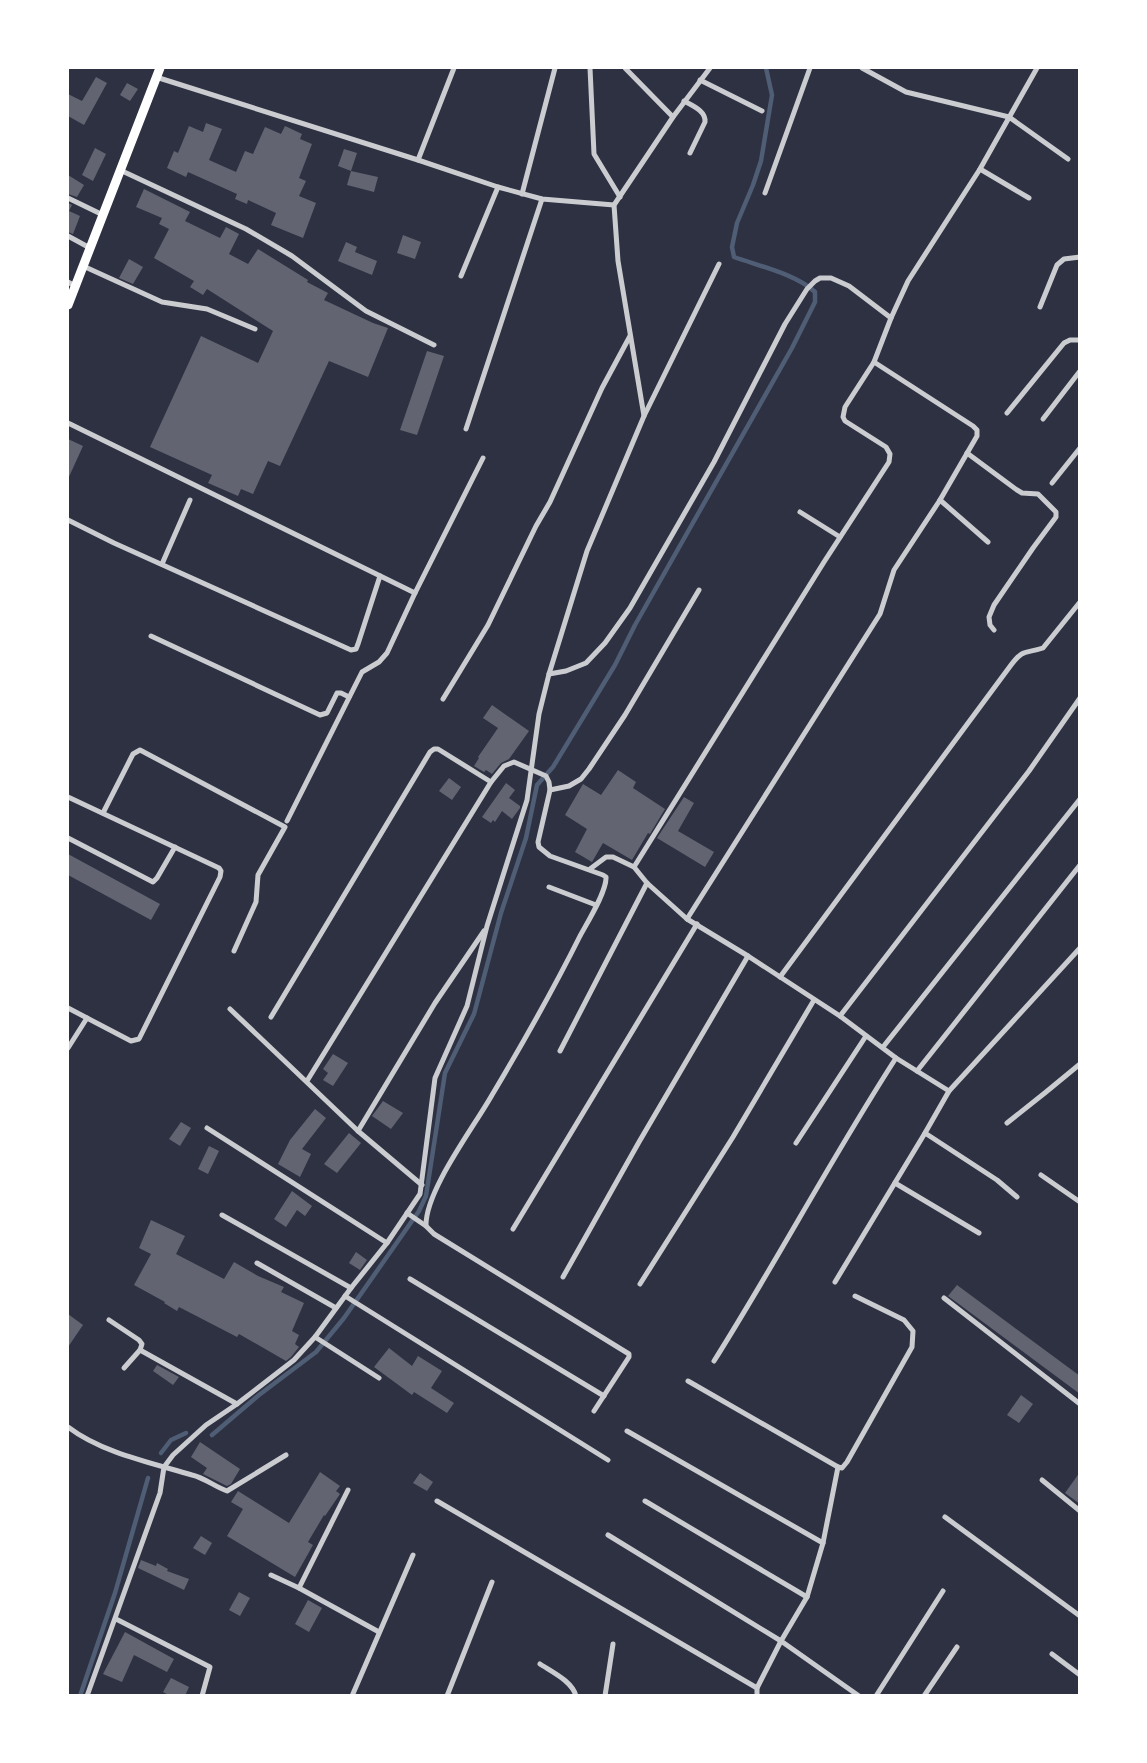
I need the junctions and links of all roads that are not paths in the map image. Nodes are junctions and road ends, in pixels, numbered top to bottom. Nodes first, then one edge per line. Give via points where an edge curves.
1 (160, 68) edge
2 (454, 68) edge
3 (555, 68) edge
4 (590, 68) edge
5 (625, 68) edge
6 (710, 68) edge
7 (810, 68) edge
8 (862, 68) edge
9 (1037, 68) edge
10 (156, 77) junction
11 (700, 80) junction
12 (684, 101) junction
13 (762, 111) dead end
14 (673, 116) junction
15 (1009, 117) junction
16 (690, 153) dead end
17 (1068, 159) dead end
18 (418, 160) junction
19 (980, 169) junction
20 (120, 170) junction
21 (498, 187) junction
22 (765, 193) dead end
23 (522, 194) junction
24 (620, 197) junction
25 (68, 198) edge
26 (1029, 198) dead end
27 (542, 199) junction
28 (614, 205) junction
29 (104, 215) junction
30 (68, 236) edge
31 (90, 248) junction
32 (1080, 258) edge
33 (719, 264) dead end
34 (83, 266) junction
35 (461, 276) dead end
36 (71, 284) edge
37 (68, 305) edge
38 (1040, 307) dead end
39 (891, 318) junction
40 (255, 329) dead end
41 (630, 336) junction
42 (1080, 340) edge
43 (434, 345) dead end
44 (874, 362) junction
45 (1080, 371) edge
46 (1007, 413) dead end
47 (644, 416) junction
48 (1043, 419) dead end
49 (68, 423) edge
50 (466, 429) dead end
51 (1080, 448) edge
52 (967, 453) junction
53 (483, 458) dead end
54 (1052, 483) dead end
55 (190, 500) dead end
56 (940, 500) junction
57 (800, 512) dead end
58 (68, 520) edge
59 (840, 537) junction
60 (988, 542) dead end
61 (162, 564) junction
62 (380, 576) junction
63 (699, 590) dead end
64 (415, 593) junction
65 (1080, 602) edge
66 (994, 630) dead end
67 (151, 636) dead end
68 (549, 674) junction
69 (349, 697) junction
70 (1080, 698) edge
71 (444, 699) dead end
72 (533, 770) junction
73 (491, 782) junction
74 (550, 790) junction
75 (68, 797) edge
76 (1080, 799) edge
77 (104, 813) junction
78 (287, 821) dead end
79 (68, 838) edge
80 (175, 847) junction
81 (1080, 865) edge
82 (634, 866) junction
83 (590, 869) junction
84 (647, 883) junction
85 (549, 887) dead end
86 (596, 905) junction
87 (687, 919) junction
88 (697, 924) junction
89 (487, 926) junction
90 (1080, 948) edge
91 (234, 951) dead end
92 (748, 956) junction
93 (780, 977) junction
94 (814, 1000) junction
95 (68, 1008) edge
96 (230, 1009) dead end
97 (840, 1016) junction
98 (271, 1017) dead end
99 (87, 1018) junction
100 (866, 1036) junction
101 (883, 1047) junction
102 (68, 1048) edge
103 (560, 1052) dead end
104 (896, 1058) junction
105 (1080, 1064) edge
106 (917, 1070) junction
107 (307, 1081) junction
108 (949, 1091) junction
109 (1006, 1122) dead end
110 (207, 1128) dead end
111 (358, 1131) junction
112 (925, 1133) junction
113 (796, 1143) dead end
114 (1041, 1174) dead end
115 (895, 1182) junction
116 (422, 1185) junction
117 (1017, 1197) dead end
118 (1080, 1202) edge
119 (408, 1213) junction
120 (222, 1215) dead end
121 (424, 1225) junction
122 (513, 1229) dead end
123 (979, 1233) dead end
124 (386, 1244) junction
125 (257, 1263) dead end
126 (563, 1278) dead end
127 (410, 1279) dead end
128 (835, 1282) dead end
129 (640, 1284) dead end
130 (350, 1288) junction
131 (345, 1296) junction
132 (855, 1296) dead end
133 (944, 1298) dead end
134 (336, 1308) junction
135 (110, 1320) dead end
136 (318, 1338) junction
137 (140, 1350) junction
138 (714, 1361) dead end
139 (124, 1368) dead end
140 (379, 1378) dead end
141 (688, 1381) dead end
142 (604, 1396) junction
143 (237, 1404) junction
144 (1080, 1404) edge
145 (594, 1411) dead end
146 (68, 1427) edge
147 (627, 1432) dead end
148 (286, 1455) dead end
149 (608, 1460) dead end
150 (164, 1467) junction
151 (838, 1467) junction
152 (1042, 1480) dead end
153 (348, 1490) dead end
154 (436, 1501) dead end
155 (645, 1502) dead end
156 (1080, 1511) edge
157 (945, 1517) dead end
158 (608, 1534) dead end
159 (823, 1543) junction
160 (413, 1555) dead end
161 (271, 1575) dead end
162 (492, 1582) dead end
163 (299, 1588) junction
164 (943, 1590) dead end
165 (807, 1597) junction
166 (1080, 1616) edge
167 (116, 1619) junction
168 (379, 1632) junction
169 (780, 1641) junction
170 (613, 1644) dead end
171 (957, 1647) dead end
172 (1052, 1654) dead end
173 (540, 1664) dead end
174 (1080, 1675) edge
175 (757, 1688) junction
176 (87, 1696) edge
177 (202, 1696) edge
178 (352, 1696) edge
179 (447, 1696) edge
180 (576, 1696) edge
181 (605, 1696) edge
182 (757, 1696) edge
183 (859, 1696) edge
184 (876, 1696) edge
185 (924, 1696) edge

1 - 10 main road
2 - 18 street
3 - 23 street
4 - 24 street via 594,154
5 - 14 street
6 - 11 street
7 - 22 street
8 - 15 street via 906,92
9 - 15 street
10 - 18 street
10 - 20 main road
11 - 12 street
11 - 13 street
12 - 14 street
12 - 16 street via 705,117
14 - 24 street
15 - 17 street
15 - 19 street
18 - 21 street
19 - 26 street
19 - 39 street via 908,281
20 - 29 main road
20 - 43 street via 246,229 292,256 366,311
21 - 23 street
21 - 35 street
23 - 27 street
24 - 28 street
25 - 29 street
27 - 28 street
27 - 50 street
28 - 41 street via 618,261
29 - 31 main road
30 - 31 street
31 - 34 main road
32 - 38 street via 1064,259 1058,265
33 - 47 street
34 - 36 main road
34 - 40 street via 162,302 207,309
36 - 37 main road
39 - 44 street
39 - 68 street via 848,286 831,278 820,278 807,289 785,324 714,462 630,608 586,663
41 - 47 street
41 - 71 street via 488,625
42 - 46 street via 1064,343
44 - 52 street via 973,426 977,436
44 - 59 street via 845,407 844,417 850,426 886,447 890,454 889,462
45 - 48 street
47 - 68 street via 587,551
49 - 62 street via 227,497
51 - 54 street
52 - 56 street
52 - 66 street via 1022,493 1038,494 1056,512 1056,517 994,605 989,617
53 - 64 street
55 - 61 street
56 - 60 street
56 - 87 street via 894,570 880,614
57 - 59 street
58 - 61 street
59 - 82 street
61 - 62 street via 351,650 358,644
62 - 64 street
63 - 74 street via 589,769 570,786
64 - 69 street via 386,653 380,662 362,672
65 - 93 street via 1043,648 1026,651 1010,665
67 - 69 street via 320,715 326,713 337,693
68 - 72 street via 538,714
69 - 78 street
70 - 97 street via 1029,770
72 - 73 street via 519,763 510,763
72 - 74 street via 546,776
72 - 89 street via 528,800
73 - 98 street via 438,749 430,752
73 - 107 street
74 - 83 street via 539,847 550,856
75 - 77 street
76 - 101 street
77 - 80 street
77 - 91 street via 133,754 140,750 285,827 258,875 256,902
79 - 80 street via 153,882
80 - 99 street via 219,868 221,874 140,1037 131,1041
81 - 106 street
82 - 83 street via 606,857
82 - 84 street
83 - 86 street via 606,877
84 - 87 street
84 - 103 street
85 - 86 street
86 - 121 street via 549,997 441,1179
87 - 88 street
88 - 92 street
88 - 122 street
89 - 111 street via 435,1003
89 - 116 street via 467,1006 435,1078
90 - 108 street
92 - 93 street
92 - 126 street
93 - 94 street
94 - 97 street
94 - 129 street via 733,1137
95 - 99 street
96 - 107 street
97 - 100 street
99 - 102 street
100 - 101 street
100 - 113 street
101 - 104 street
104 - 106 street
104 - 138 street
105 - 109 street
106 - 108 street
107 - 111 street
108 - 112 street
110 - 124 street
111 - 116 street
112 - 115 street
112 - 117 street via 997,1180
114 - 118 street
115 - 123 street
115 - 128 street
116 - 119 street
119 - 121 street
119 - 124 street
120 - 130 street
121 - 142 street via 626,1351 629,1358
124 - 130 street
125 - 134 street
127 - 142 street
130 - 131 street
131 - 134 street
131 - 149 street
132 - 151 street via 904,1320 913,1331 912,1347 847,1462 842,1468
133 - 144 street
134 - 136 street
135 - 137 street via 139,1340 142,1344
136 - 140 street
136 - 143 street
137 - 139 street
137 - 143 street
141 - 151 street
142 - 145 street
143 - 150 street via 206,1425
146 - 150 street via 105,1446
147 - 159 street
148 - 150 street via 227,1491 194,1475
150 - 167 street via 160,1493
151 - 159 street
152 - 156 street
153 - 163 street
154 - 175 street
155 - 165 street
157 - 166 street
158 - 169 street
159 - 165 street
160 - 168 street
161 - 163 street
162 - 179 street
163 - 168 street
164 - 184 street
165 - 169 street
167 - 176 street
167 - 177 street via 210,1667
168 - 178 street
169 - 175 street
169 - 183 street
170 - 181 street
171 - 185 street
172 - 174 street
173 - 180 street via 568,1683
175 - 182 street

